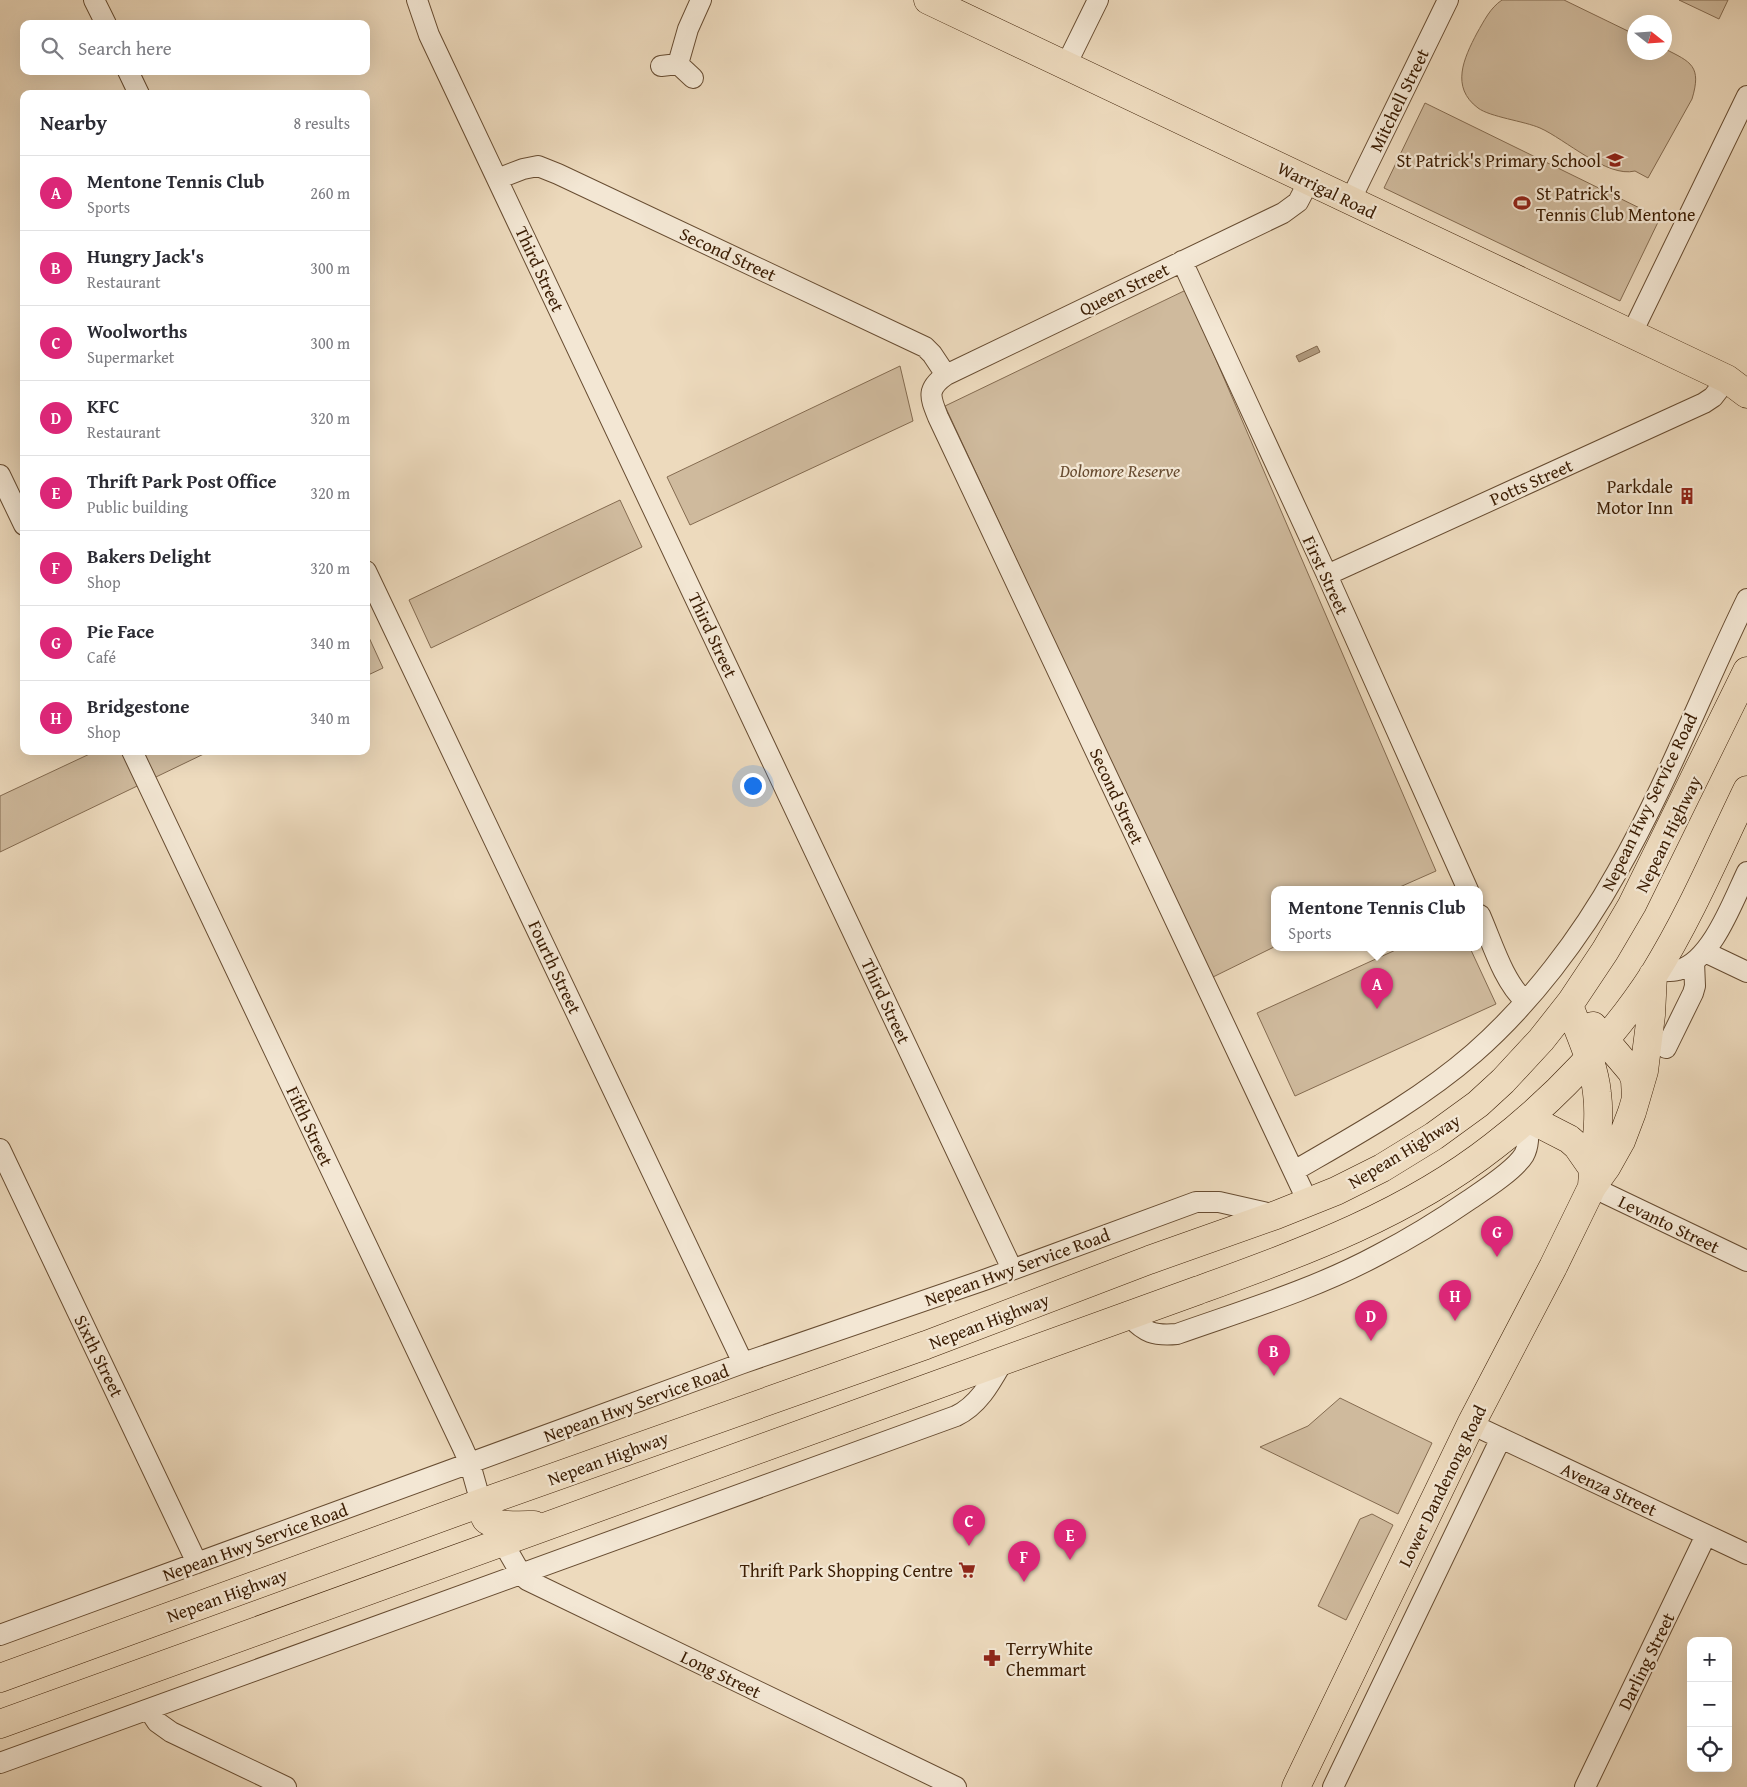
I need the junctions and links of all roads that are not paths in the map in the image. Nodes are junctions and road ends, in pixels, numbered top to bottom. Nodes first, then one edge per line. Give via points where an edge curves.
1 (94, 0) edge
2 (417, 0) edge
3 (702, 0) edge
4 (928, 0) edge
5 (1098, 0) edge
6 (1448, 0) edge
7 (104, 20) edge
8 (1066, 66) junction
9 (130, 75) edge
10 (693, 78) dead end
11 (137, 90) edge
12 (1747, 96) edge
13 (497, 179) junction
14 (1309, 181) junction
15 (1350, 201) junction
16 (1182, 261) junction
17 (1631, 334) junction
18 (939, 382) junction
19 (1740, 385) edge
20 (0, 475) edge
21 (20, 517) edge
22 (1327, 575) junction
23 (370, 580) edge
24 (1747, 599) edge
25 (1720, 655) junction
26 (1747, 671) edge
27 (1723, 721) junction
28 (134, 755) edge
29 (1747, 790) edge
30 (1747, 872) edge
31 (1466, 886) edge
32 (1483, 922) edge
33 (1700, 957) junction
34 (1747, 972) edge
35 (1654, 973) junction
36 (1525, 1001) junction
37 (1570, 1003) junction
38 (1666, 1048) dead end
39 (1596, 1049) junction
40 (1635, 1102) junction
41 (1528, 1118) junction
42 (0, 1149) edge
43 (1294, 1171) junction
44 (1592, 1178) junction
45 (1308, 1202) junction
46 (1394, 1210) junction
47 (1276, 1215) junction
48 (1441, 1219) junction
49 (1747, 1261) edge
50 (1012, 1269) junction
51 (1039, 1302) junction
52 (1129, 1316) junction
53 (1054, 1343) junction
54 (1003, 1361) junction
55 (743, 1363) junction
56 (1471, 1424) junction
57 (1502, 1438) junction
58 (470, 1464) junction
59 (481, 1503) junction
60 (545, 1526) junction
61 (1706, 1535) junction
62 (502, 1541) junction
63 (1747, 1554) edge
64 (197, 1563) junction
65 (521, 1574) junction
66 (0, 1635) edge
67 (0, 1678) edge
68 (149, 1710) junction
69 (0, 1724) edge
70 (4, 1760) edge
71 (286, 1787) edge
72 (956, 1787) edge
73 (1296, 1787) edge
74 (1333, 1787) edge
75 (1585, 1787) edge

1 - 7 street
2 - 13 street, Third Street via 429,35
3 - 10 street via 669,65
4 - 8 main road, Warrigal Road
5 - 8 street
6 - 15 street, Mitchell Street
8 - 14 main road, Warrigal Road
9 - 11 street
12 - 17 street
13 - 18 street, Second Street via 538,166 558,174 925,347 932,354
13 - 50 street, Third Street
14 - 15 main road, Warrigal Road
14 - 16 street, Queen Street via 1291,209
15 - 17 main road, Warrigal Road
16 - 18 street, Queen Street
16 - 22 street, First Street
17 - 19 main road, Warrigal Road
18 - 43 street, Second Street via 931,398 942,425
19 - 22 street, Potts Street
20 - 21 street
22 - 31 street, First Street
23 - 55 street, Fourth Street
24 - 25 street, Nepean Hwy Service Road
25 - 27 street, Nepean Hwy Service Road
25 - 36 street, Nepean Hwy Service Road via 1669,769 1617,873 1579,933
26 - 27 main road, Nepean Highway
27 - 37 main road, Nepean Highway via 1648,876 1606,952
28 - 58 street, Fifth Street
29 - 35 main road via 1695,899
30 - 33 street via 1720,926
32 - 36 street via 1510,983
33 - 34 street
33 - 35 street via 1678,970
33 - 38 street via 1693,993
35 - 39 main road
35 - 40 main road, Lower Dandenong Road via 1652,1015
36 - 43 street, Nepean Hwy Service Road via 1473,1053 1428,1089
37 - 39 main road, Lower Dandenong Road
37 - 45 main road, Nepean Highway via 1513,1070 1470,1110 1382,1168
39 - 40 main road, Lower Dandenong Road via 1626,1065 1635,1078
39 - 41 main road
39 - 44 main road, Lower Dandenong Road via 1598,1114
40 - 44 main road, Lower Dandenong Road via 1611,1160
41 - 44 main road via 1569,1139 1579,1148
41 - 46 main road via 1468,1166
41 - 48 street via 1528,1143 1520,1160 1488,1188
42 - 64 street, Sixth Street
43 - 45 street, Second Street
44 - 49 street, Levanto Street
44 - 56 main road, Lower Dandenong Road via 1553,1267
45 - 47 main road, Nepean Highway
46 - 48 street
46 - 52 main road via 1302,1252
47 - 50 street, Nepean Hwy Service Road via 1225,1203 1196,1202
47 - 51 main road, Nepean Highway
48 - 52 street via 1378,1256 1324,1280 1178,1334 1146,1331
50 - 55 street, Nepean Hwy Service Road
51 - 53 main road
51 - 59 main road, Nepean Highway
52 - 53 main road
53 - 54 main road
54 - 60 main road
54 - 65 street via 979,1398 956,1416
55 - 58 street, Nepean Hwy Service Road
56 - 57 street, Avenza Street
56 - 73 main road, Lower Dandenong Road
57 - 61 street, Avenza Street
57 - 74 street, Lower Dandenong Road
58 - 59 street, Fifth Street
58 - 64 street, Nepean Hwy Service Road
59 - 60 main road via 490,1521
59 - 67 main road, Nepean Highway
60 - 62 main road
61 - 63 street, Avenza Street
61 - 75 street, Darling Street
62 - 65 street, Long Street
62 - 69 main road
64 - 66 street, Nepean Hwy Service Road
65 - 68 street
65 - 72 street, Long Street via 561,1597
68 - 70 street
68 - 71 street via 157,1722 172,1732

